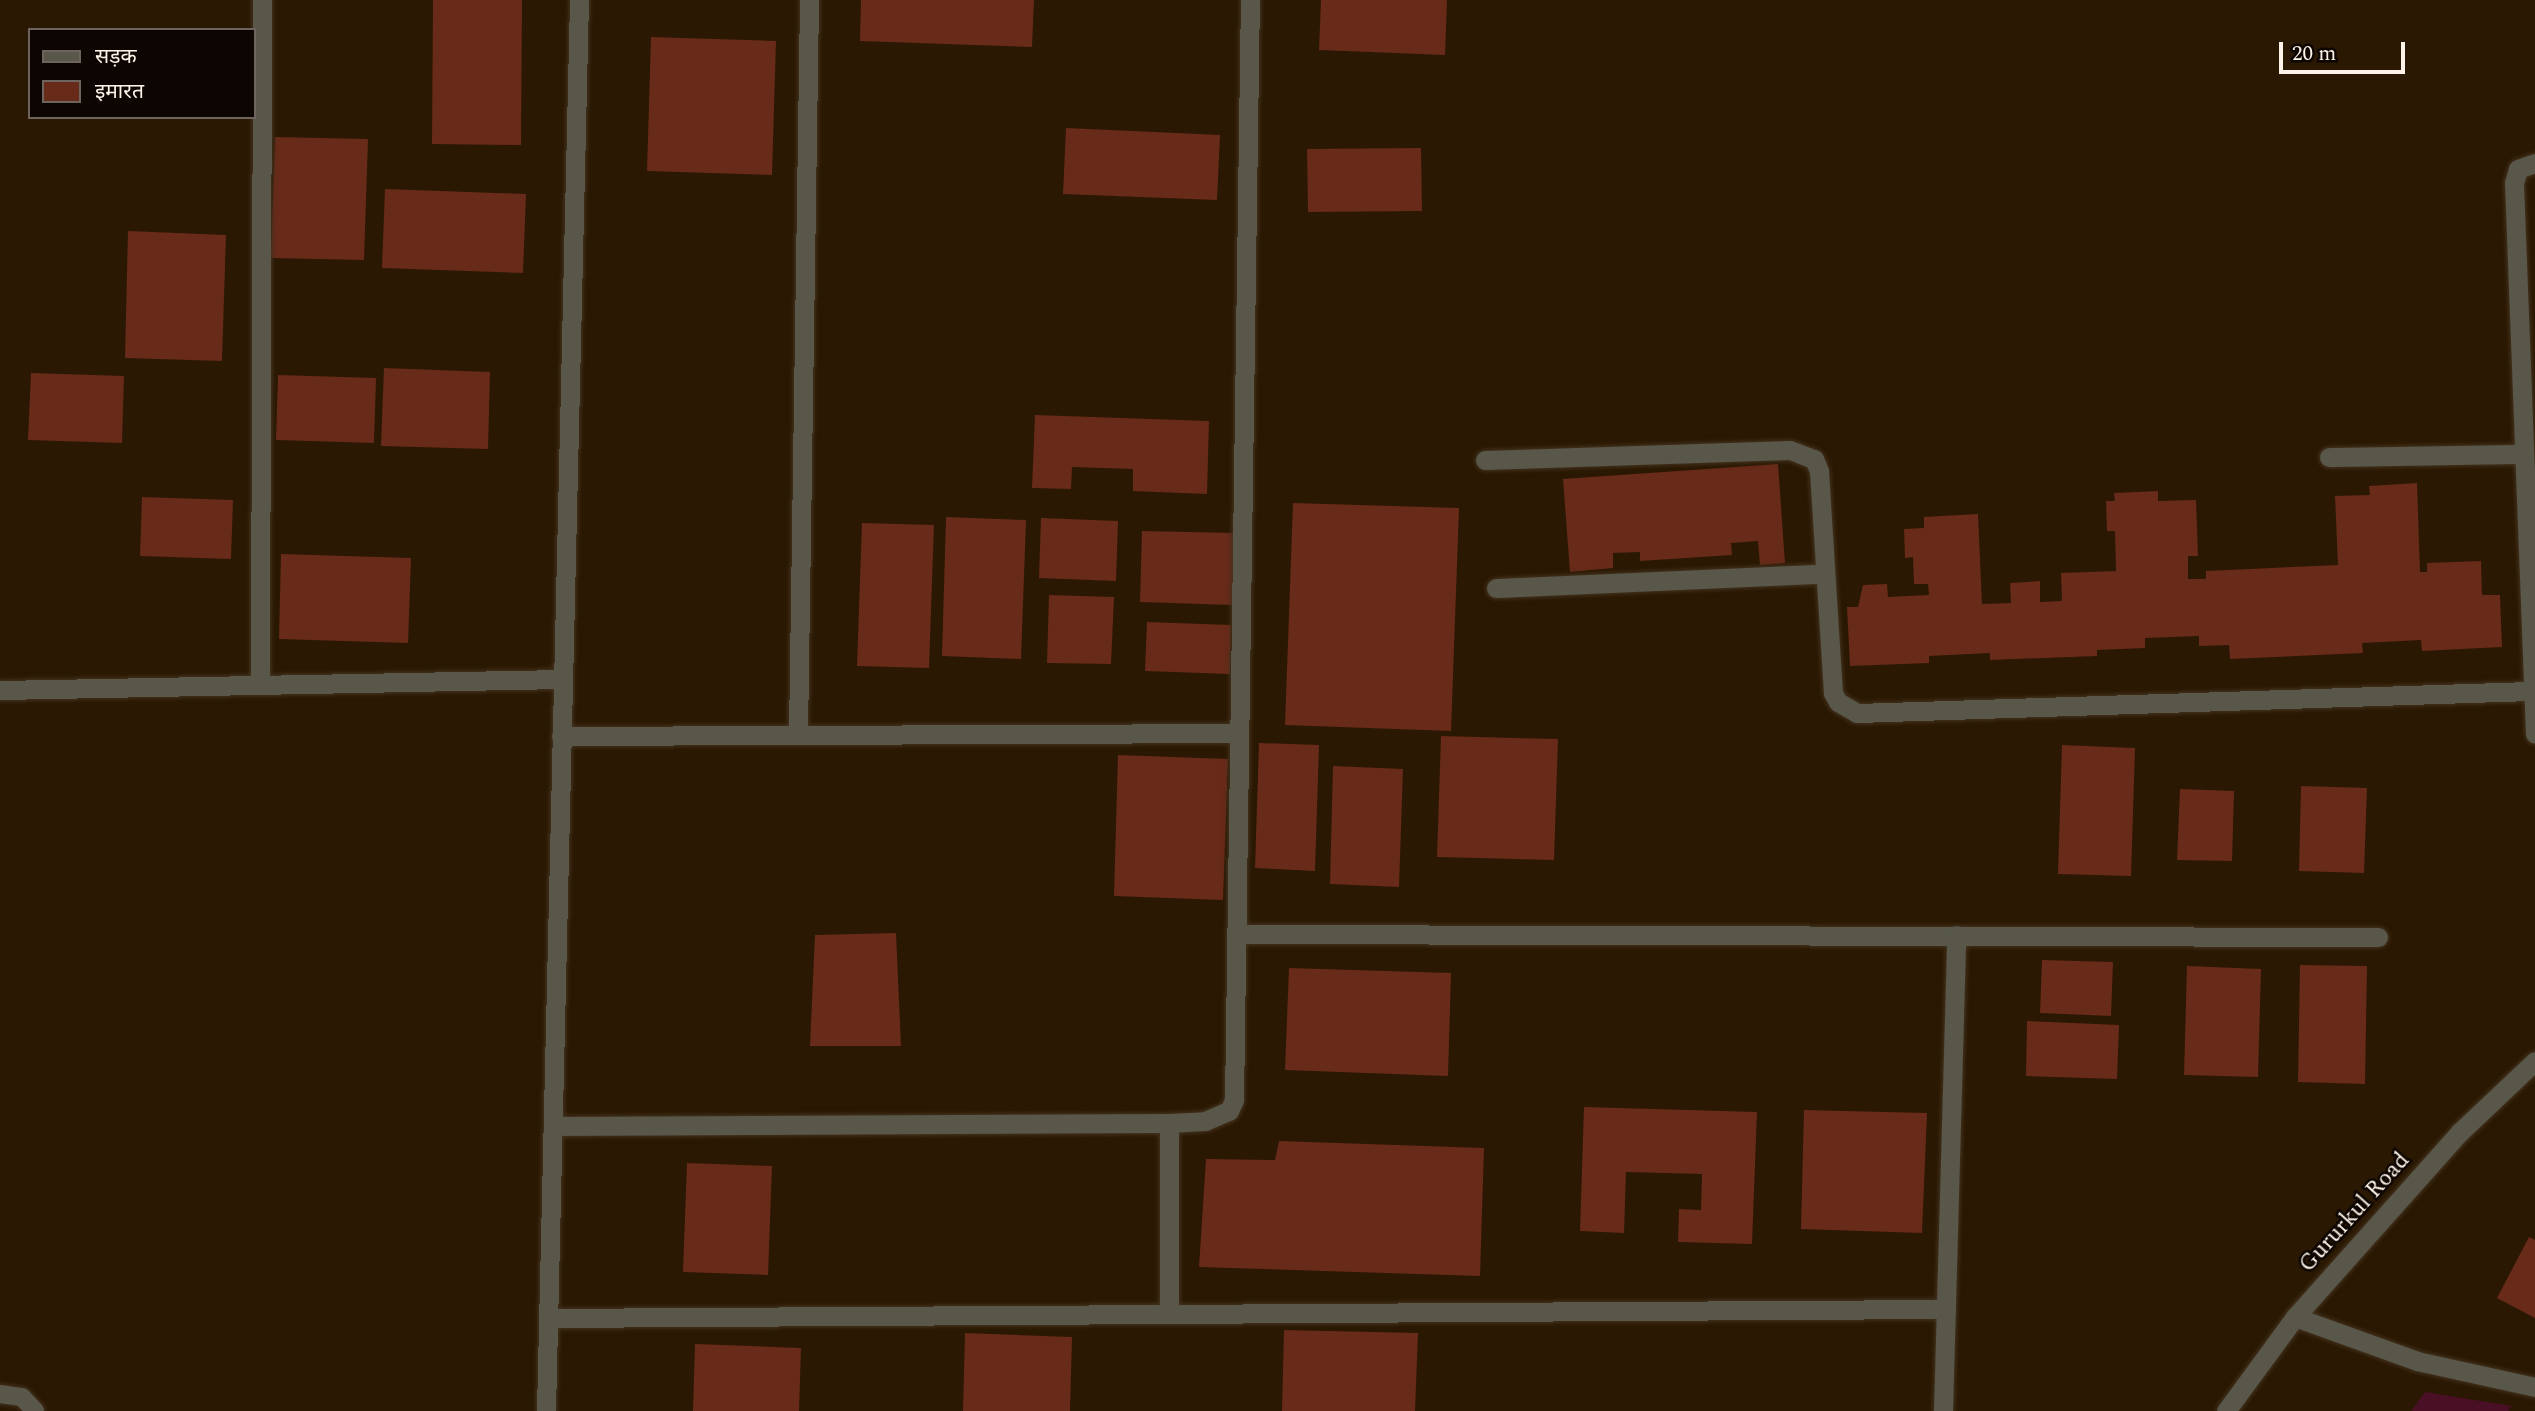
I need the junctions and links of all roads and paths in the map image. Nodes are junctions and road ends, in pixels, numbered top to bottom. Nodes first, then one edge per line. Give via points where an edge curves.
1 (262, 0) edge
2 (579, 0) edge
3 (809, 0) edge
4 (1250, 0) edge
5 (2535, 163) edge
6 (2522, 454) junction
7 (2329, 457) dead end
8 (1485, 460) dead end
9 (1823, 575) junction
10 (1496, 588) dead end
11 (563, 679) junction
12 (260, 685) junction
13 (0, 690) edge
14 (2530, 691) junction
15 (1239, 733) junction
16 (799, 734) junction
17 (2535, 734) edge
18 (561, 736) junction
19 (1236, 934) junction
20 (1955, 935) junction
21 (2378, 937) dead end
22 (2535, 1061) edge
23 (1169, 1124) junction
24 (553, 1126) junction
25 (1946, 1309) junction
26 (1169, 1314) junction
27 (2295, 1317) junction
28 (548, 1318) junction
29 (2535, 1387) edge
30 (0, 1394) edge
31 (35, 1411) edge
32 (546, 1411) edge
33 (1943, 1411) edge
34 (2226, 1411) edge

1 - 12 street
2 - 11 street
3 - 16 street
4 - 15 street
5 - 6 street via 2518,169 2514,183
6 - 7 street
6 - 14 street
8 - 9 street via 1804,452 1814,459 1819,471
9 - 10 street
9 - 14 street via 1833,693 1838,702 1857,713
11 - 12 street
11 - 18 street
12 - 13 street
14 - 17 street
15 - 16 street
15 - 19 street
16 - 18 street
18 - 24 street
19 - 20 street
19 - 23 street via 1234,1100 1229,1111 1216,1119
20 - 21 street
20 - 25 street
22 - 27 street, Gururkul Road via 2460,1132
23 - 24 street
23 - 26 street
24 - 28 street
25 - 26 street
25 - 33 street
26 - 28 street
27 - 29 street via 2417,1361
27 - 34 street, Gururkul Road
28 - 32 street
30 - 31 lane via 22,1397

